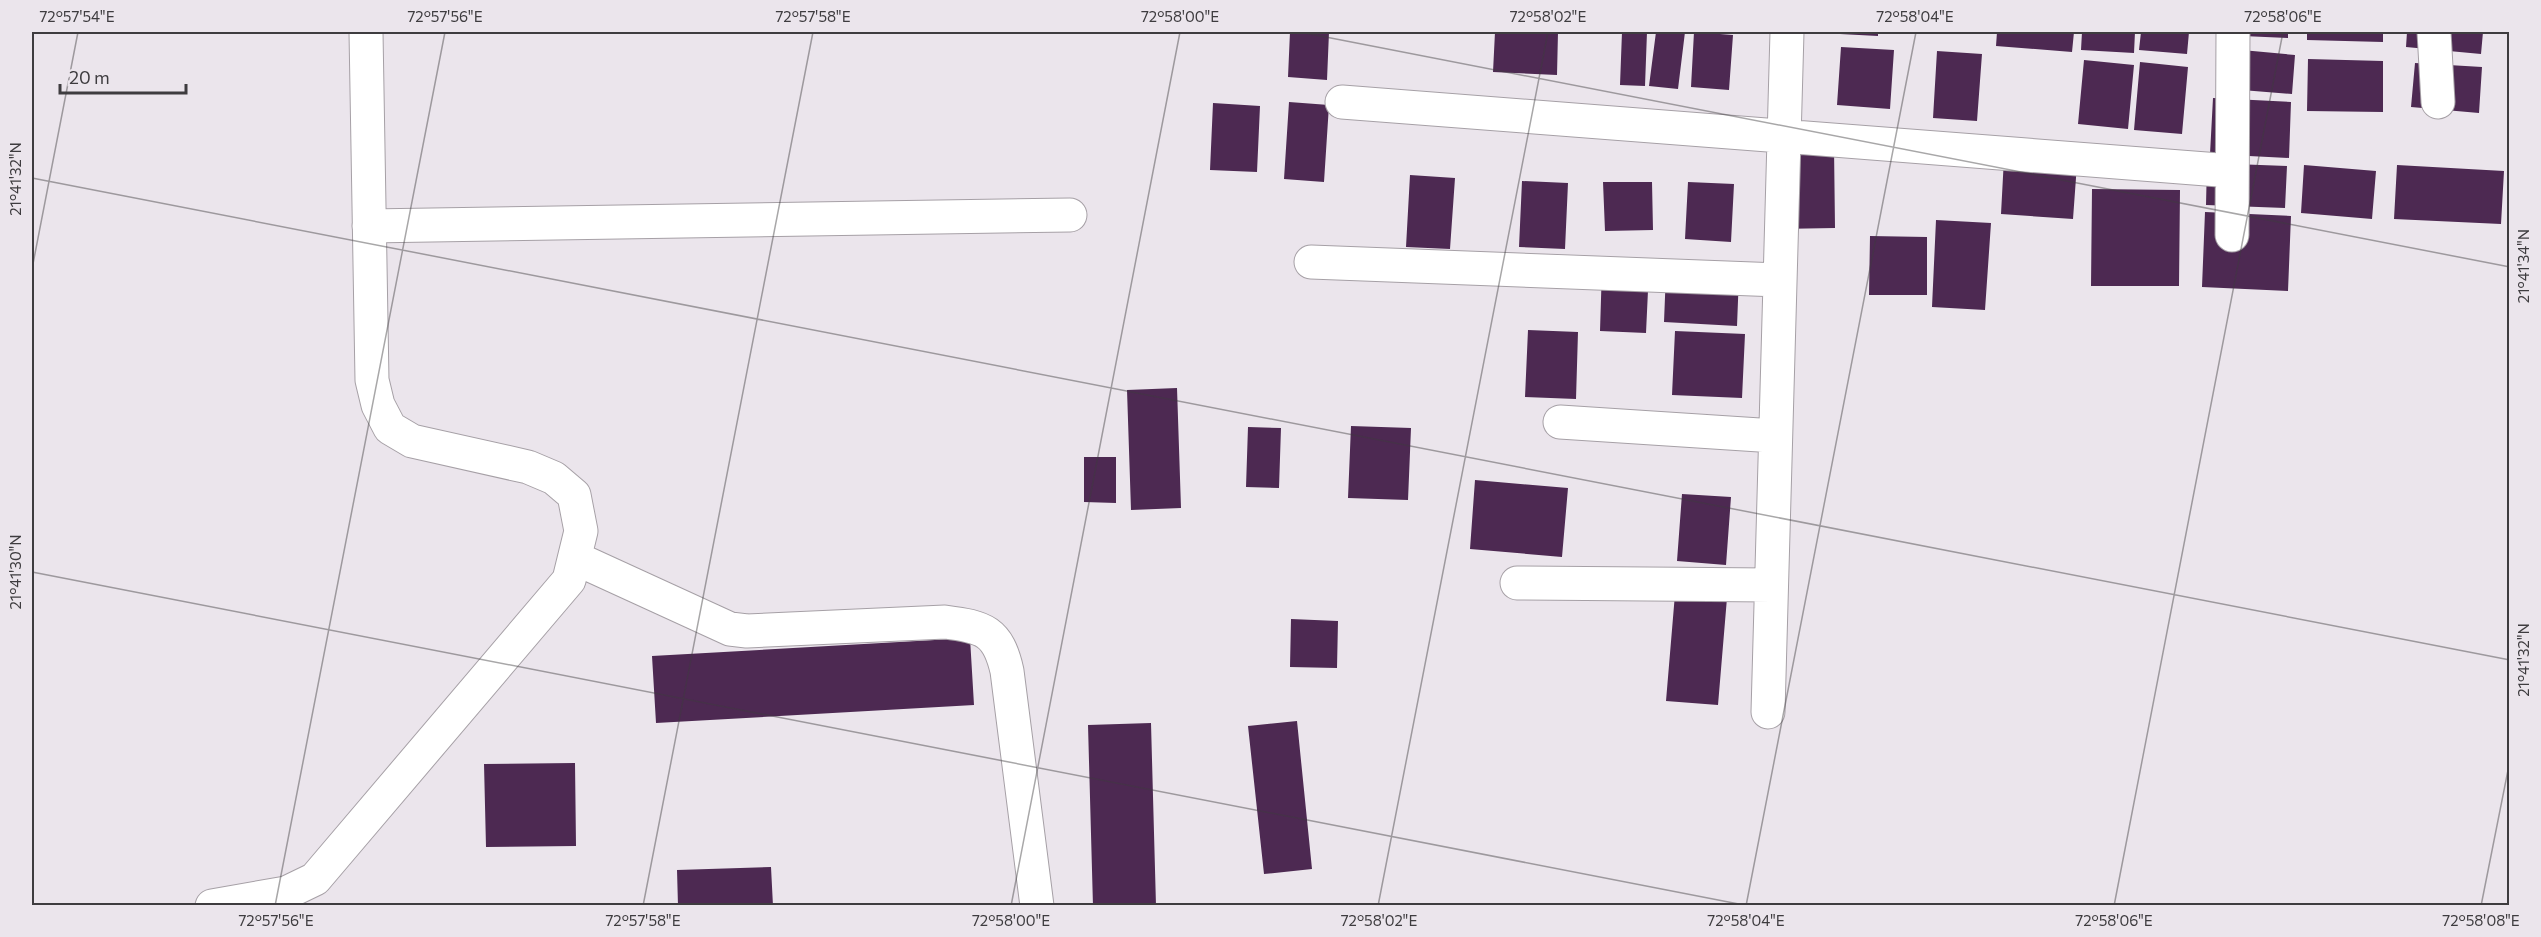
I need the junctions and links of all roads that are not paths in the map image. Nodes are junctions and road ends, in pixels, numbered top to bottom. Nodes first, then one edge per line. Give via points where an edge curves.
1 (366, 32) edge
2 (1787, 32) edge
3 (2233, 32) edge
4 (2434, 32) edge
5 (1342, 102) dead end
6 (2438, 102) dead end
7 (1782, 136) junction
8 (2232, 171) junction
9 (1070, 214) dead end
10 (369, 226) junction
11 (2232, 235) dead end
12 (1311, 261) dead end
13 (1779, 280) junction
14 (1560, 422) dead end
15 (1775, 436) junction
16 (575, 558) junction
17 (1517, 583) dead end
18 (1771, 585) junction
19 (1768, 712) dead end
20 (212, 906) edge
21 (1036, 906) edge

1 - 10 street
2 - 7 street
3 - 8 street
4 - 6 street
5 - 7 street
7 - 8 street
7 - 13 street
8 - 11 street
9 - 10 street
10 - 16 street via 372,380 378,405 390,428 412,441 528,467 554,478 574,495 581,531
12 - 13 street
13 - 15 street
14 - 15 street
15 - 18 street
16 - 20 street via 569,580 315,879 286,893
16 - 21 street via 730,629 945,622 973,626 992,635 1003,652 1007,671
17 - 18 street
18 - 19 street

